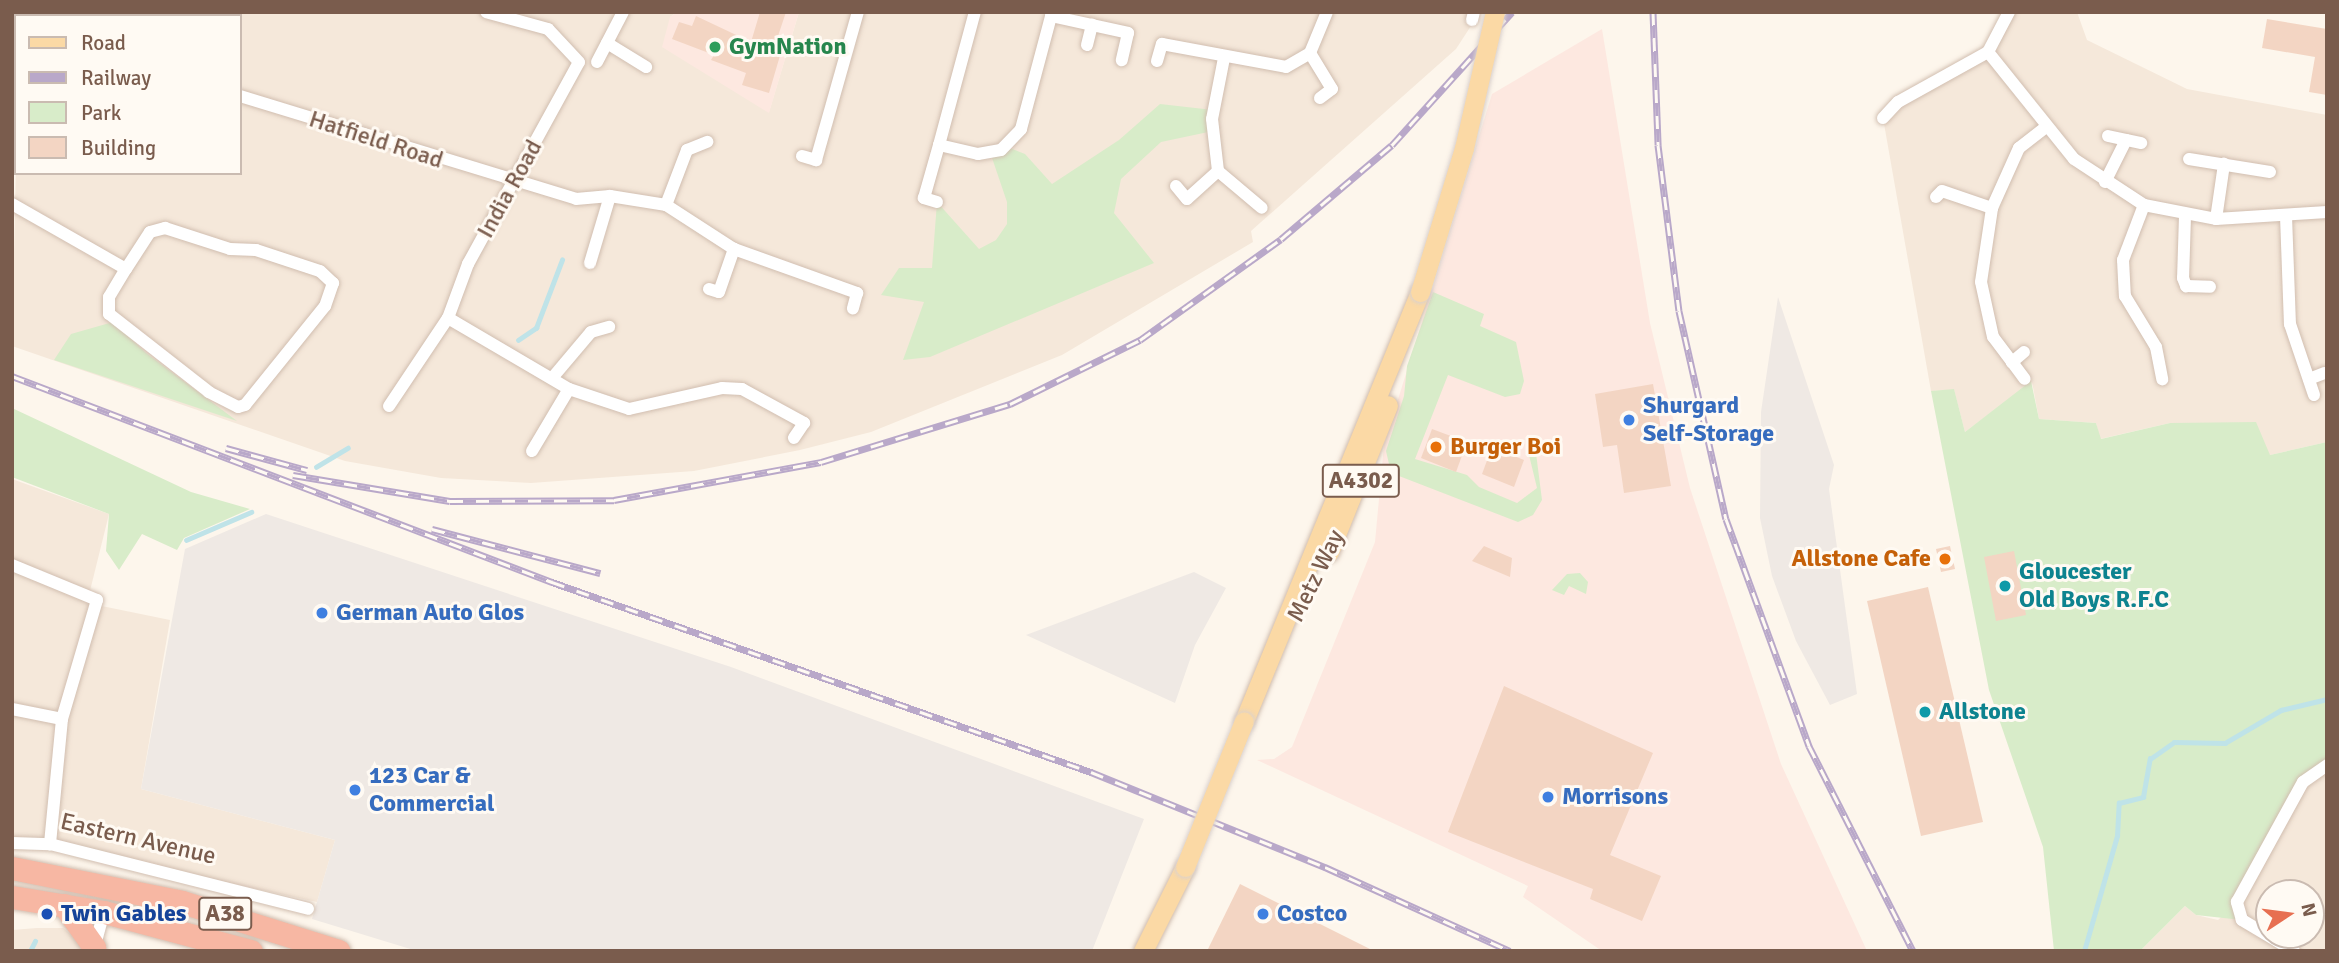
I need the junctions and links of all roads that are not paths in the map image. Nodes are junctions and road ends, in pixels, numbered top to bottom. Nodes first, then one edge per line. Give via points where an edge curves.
1 (486, 12) edge
2 (623, 12) edge
3 (858, 12) edge
4 (975, 12) edge
5 (1327, 12) edge
6 (1495, 12) edge
7 (2009, 12) edge
8 (1092, 25) junction
9 (607, 43) junction
10 (1087, 45) dead end
11 (1988, 52) junction
12 (1310, 53) junction
13 (1224, 58) junction
14 (1122, 60) dead end
15 (1157, 61) dead end
16 (597, 62) dead end
17 (646, 67) dead end
18 (242, 97) edge
19 (1320, 98) dead end
20 (1883, 118) dead end
21 (2045, 128) junction
22 (2108, 136) dead end
23 (2126, 140) junction
24 (707, 142) dead end
25 (2141, 143) dead end
26 (939, 145) junction
27 (802, 156) dead end
28 (2189, 159) dead end
29 (2224, 164) junction
30 (1218, 171) junction
31 (2270, 172) dead end
32 (2105, 182) junction
33 (513, 183) junction
34 (1176, 186) dead end
35 (1942, 190) dead end
36 (610, 196) junction
37 (937, 202) dead end
38 (12, 204) edge
39 (666, 205) junction
40 (2144, 205) junction
41 (1262, 208) dead end
42 (1993, 208) junction
43 (2327, 212) edge
44 (2185, 216) junction
45 (2286, 216) junction
46 (2216, 219) junction
47 (734, 249) junction
48 (590, 262) dead end
49 (125, 270) junction
50 (2210, 287) dead end
51 (709, 289) dead end
52 (853, 309) dead end
53 (448, 318) junction
54 (608, 327) dead end
55 (2024, 352) dead end
56 (2012, 362) junction
57 (2166, 371) dead end
58 (2325, 373) dead end
59 (553, 377) junction
60 (2025, 379) dead end
61 (2309, 379) junction
62 (569, 389) junction
63 (2314, 395) dead end
64 (389, 406) dead end
65 (812, 412) dead end
66 (804, 424) junction
67 (794, 438) dead end
68 (532, 451) dead end
69 (12, 565) edge
70 (12, 709) edge
71 (62, 719) junction
72 (2327, 765) edge
73 (12, 843) edge
74 (50, 844) junction
75 (12, 868) edge
76 (110, 885) junction
77 (12, 897) edge
78 (64, 905) junction
79 (308, 909) dead end
80 (104, 912) junction
81 (94, 949) edge
82 (251, 951) edge
83 (338, 951) edge
84 (1143, 951) edge
85 (2294, 951) edge

1 - 33 street, India Road via 548,29 579,62
2 - 9 street
3 - 27 street via 817,160
4 - 26 street
5 - 12 street
6 - 84 main road, Metz Way / A4302, bridge via 1464,148 1420,292 1185,867
7 - 11 street
8 - 10 street
8 - 14 street via 1128,33
8 - 26 street via 1052,16 1021,130 1001,150 978,154
9 - 16 street
9 - 17 street
11 - 20 street via 1898,103
11 - 21 street
12 - 13 street via 1286,66
12 - 19 street via 1332,89
13 - 15 street via 1162,44
13 - 30 street via 1212,119
18 - 33 street, Hatfield Road
21 - 32 street
21 - 42 street via 2019,148
22 - 23 street
23 - 25 street
23 - 32 street
24 - 39 street via 687,150
26 - 37 street via 924,198
28 - 29 street
29 - 31 street
29 - 46 street
30 - 34 street via 1187,199
30 - 41 street
32 - 40 street
33 - 36 street, Hatfield Road via 576,200
33 - 53 street, India Road via 468,264
35 - 42 street
36 - 39 street, Hatfield Road
36 - 48 street
38 - 49 street
39 - 47 street
40 - 44 street
40 - 57 street via 2123,260 2125,296
42 - 56 street via 1981,282 1993,337
43 - 45 street
44 - 46 street
44 - 50 street via 2183,278 2186,286
45 - 46 street
45 - 61 street via 2290,324
47 - 51 street via 719,292
47 - 52 street via 857,293
49 - 49 street via 109,297 110,314 150,350 238,407 256,398 334,289 330,276 320,271 165,228 150,232
53 - 59 street
53 - 64 street, India Road
54 - 59 street via 591,332
55 - 56 street
56 - 60 street
58 - 61 street
59 - 62 street
61 - 63 street
62 - 66 street via 629,410 722,388 742,389
62 - 68 street
65 - 66 street
66 - 67 street
69 - 71 street via 97,600
70 - 71 street
71 - 74 street
72 - 85 street via 2303,782 2237,902 2242,919
73 - 74 street, Eastern Avenue
74 - 79 street, Eastern Avenue
75 - 76 highway, Eastern Avenue / A38
76 - 80 highway
76 - 83 highway, Eastern Avenue / A38
77 - 78 highway, A38
78 - 80 highway, A38
78 - 81 highway
80 - 81 street
80 - 82 highway, A38

